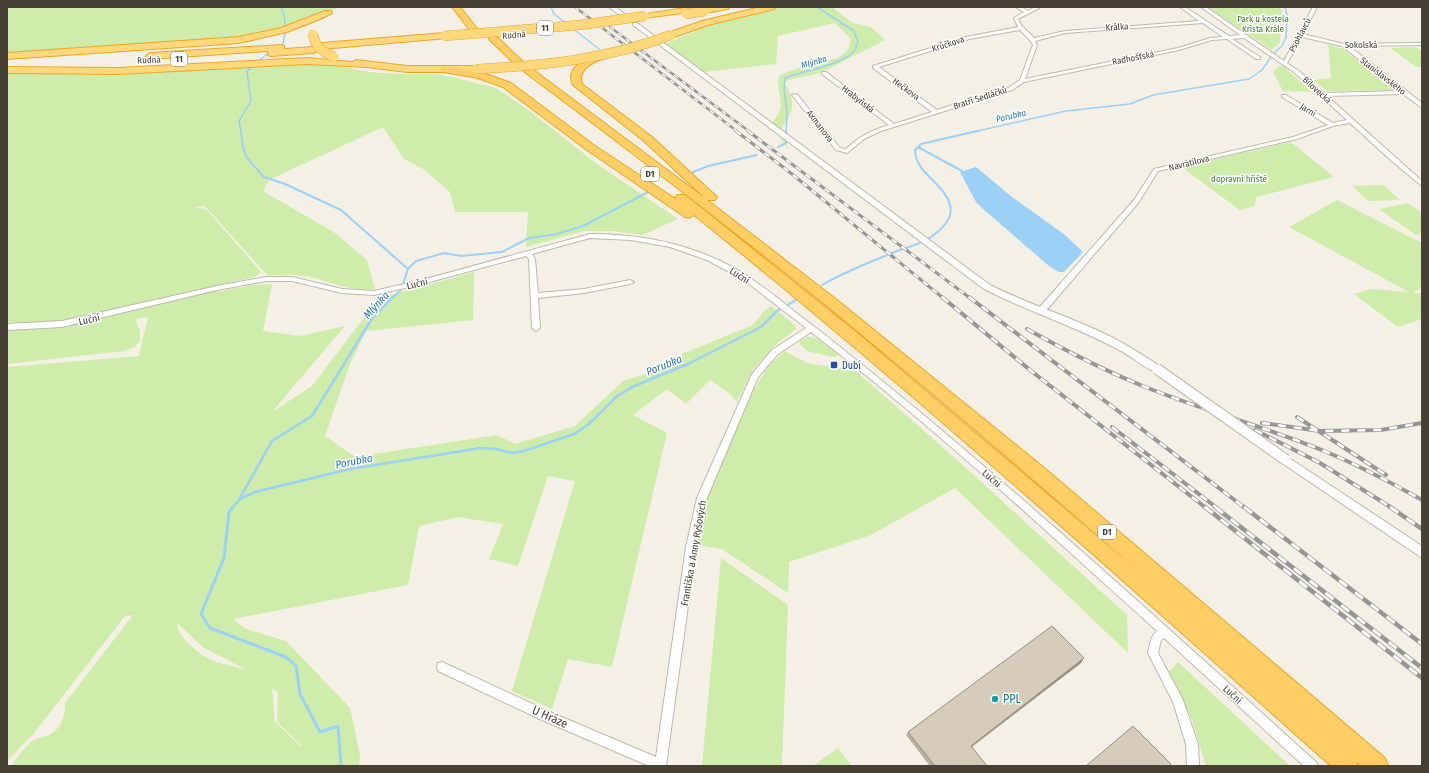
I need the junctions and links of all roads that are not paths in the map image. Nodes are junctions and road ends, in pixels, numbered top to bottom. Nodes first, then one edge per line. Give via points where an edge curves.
1 (456, 7) edge
2 (468, 7) edge
3 (612, 7) edge
4 (725, 7) edge
5 (771, 7) edge
6 (1017, 7) edge
7 (1039, 7) edge
8 (1182, 7) edge
9 (1203, 7) edge
10 (1315, 7) edge
11 (704, 9) edge
12 (1027, 12) junction
13 (695, 15) dead end
14 (625, 17) dead end
15 (1202, 22) junction
16 (635, 24) dead end
17 (1022, 28) junction
18 (486, 30) dead end
19 (475, 31) dead end
20 (671, 35) junction
21 (1301, 35) junction
22 (1245, 36) junction
23 (1225, 37) junction
24 (494, 39) dead end
25 (483, 40) dead end
26 (1033, 40) junction
27 (1422, 44) edge
28 (1344, 45) junction
29 (318, 48) junction
30 (613, 52) junction
31 (141, 56) dead end
32 (7, 58) edge
33 (1258, 58) dead end
34 (113, 62) dead end
35 (1285, 63) junction
36 (7, 64) edge
37 (364, 65) junction
38 (517, 66) junction
39 (875, 67) joint
40 (444, 69) joint
41 (7, 70) edge
42 (474, 71) junction
43 (824, 73) dead end
44 (1022, 81) junction
45 (1404, 92) junction
46 (1323, 95) junction
47 (795, 96) dead end
48 (1284, 96) dead end
49 (1422, 106) edge
50 (936, 112) junction
51 (1351, 121) junction
52 (892, 125) junction
53 (1332, 125) junction
54 (847, 151) joint
55 (1419, 178) edge
56 (1422, 184) edge
57 (528, 252) junction
58 (792, 279) junction
59 (630, 282) dead end
60 (535, 296) junction
61 (827, 307) junction
62 (1040, 311) junction
63 (7, 327) edge
64 (536, 328) dead end
65 (812, 328) junction
66 (1422, 553) edge
67 (1164, 632) junction
68 (442, 666) dead end
69 (660, 765) edge
70 (1193, 766) edge
71 (1312, 766) edge
72 (1347, 766) edge
73 (1377, 766) edge

1 - 19 highway
2 - 18 highway
3 - 14 street
4 - 11 highway, Rudná / 11
5 - 20 highway via 705,23
6 - 12 street
7 - 12 street
8 - 15 street
9 - 22 street, Bílovecká
10 - 21 street, Psohlavců
11 - 29 highway, Rudná / 11, bridge via 581,29
12 - 17 street via 1016,18
13 - 20 highway via 685,26
15 - 23 street
15 - 26 street, Králka via 1065,32
16 - 62 street via 987,287
17 - 26 street
17 - 39 street, Krůčkova via 968,38
20 - 30 highway, bridge via 644,45
21 - 28 street, Sokolská
21 - 35 street, Psohlavců
22 - 23 street, Radhošťská
22 - 35 street, Bílovecká
23 - 33 street
23 - 44 street, Radhošťská
24 - 38 highway, D1
25 - 38 highway, D1
26 - 44 street via 1035,45
27 - 28 street, Sokolská
28 - 45 street, Stanislavského
29 - 31 highway, Rudná / 11
29 - 32 highway, Rudná / 11 via 127,59
30 - 42 highway, bridge
30 - 58 highway, bridge via 596,58 578,71 576,81 582,90 648,139 764,243
32 - 37 highway, bridge via 239,40 286,30 331,11 316,25 313,40 317,46 334,57
34 - 36 highway
35 - 46 street, Bílovecká
37 - 40 highway
37 - 41 highway via 307,61 118,71
38 - 58 highway, D1 via 642,167
39 - 50 street, Hečkova
40 - 42 highway
42 - 58 highway via 507,85 570,134 709,228 760,268
43 - 52 street, Hrabyňská
44 - 50 street, Bratří Sedláčků via 1010,89
45 - 46 street
45 - 49 street, Stanislavského
46 - 51 street, Bílovecká
47 - 54 street, Axmanova via 838,149
48 - 53 street, Jarní
50 - 52 street, Bratří Sedláčků
51 - 53 street, Navrátilova
51 - 55 street, Bílovecká via 1396,162
52 - 54 street, Bratří Sedláčků via 868,135
53 - 62 street, Navrátilova via 1289,140 1156,170 1137,201
55 - 56 street, Bílovecká
57 - 60 street via 532,259
57 - 63 street, Luční via 381,291 352,292 292,279 266,279 62,324
57 - 65 street, Luční via 590,236 649,240 701,255 724,265 746,278
58 - 61 highway, D1
59 - 60 street via 584,291
60 - 64 street
61 - 72 highway, D1
61 - 73 highway, D1 via 1037,472
62 - 66 street, bridge via 1128,350
65 - 67 street, Luční via 995,481
65 - 69 street, Františka a Anny Ryšových via 776,352 755,376 702,498 692,547
67 - 70 street via 1157,637 1153,653 1178,700 1192,744
67 - 71 street, Luční
68 - 69 street, U Hráze via 546,716

